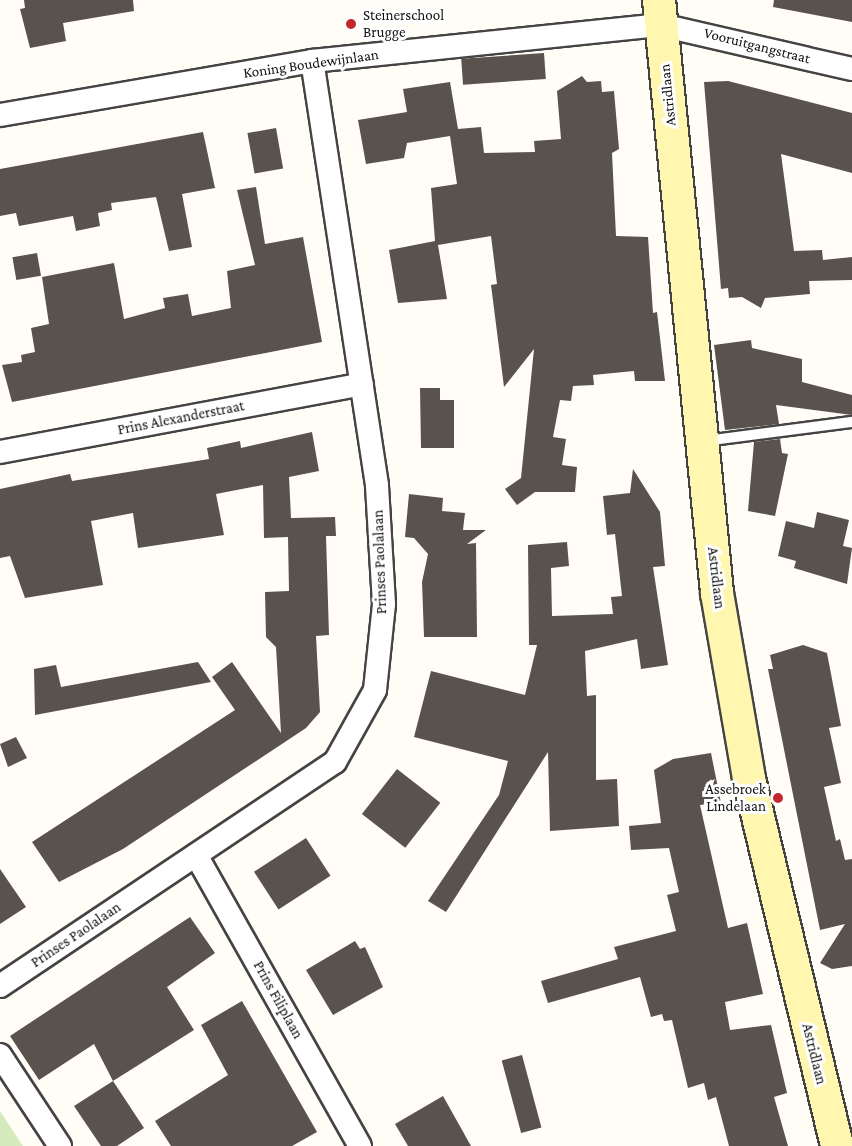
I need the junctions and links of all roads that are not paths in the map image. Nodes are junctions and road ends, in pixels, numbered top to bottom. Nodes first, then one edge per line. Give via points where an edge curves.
1 (660, 12) edge
2 (312, 61) junction
3 (852, 69) edge
4 (0, 115) edge
5 (362, 384) junction
6 (852, 422) edge
7 (702, 441) junction
8 (0, 452) edge
9 (196, 855) junction
10 (0, 986) edge
11 (0, 1055) edge
12 (60, 1146) edge
13 (360, 1146) edge
14 (837, 1146) edge

1 - 2 street, Koning Boudewijnlaan
1 - 3 street, Vooruitgangstraat
1 - 7 main road, Astridlaan
2 - 4 street, Koning Boudewijnlaan
2 - 5 street, Prinses Paolalaan
5 - 8 street, Prins Alexanderstraat
5 - 9 street, Prinses Paolalaan via 377,485 384,604 375,690 335,762
6 - 7 lane
7 - 14 main road, Astridlaan via 717,593 749,780
9 - 10 street, Prinses Paolalaan
9 - 13 street, Prins Filiplaan
11 - 12 street

